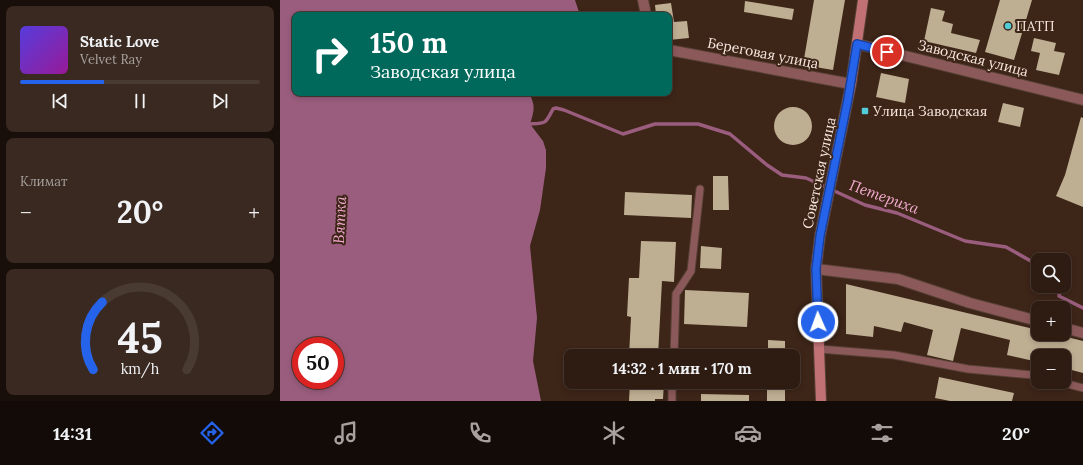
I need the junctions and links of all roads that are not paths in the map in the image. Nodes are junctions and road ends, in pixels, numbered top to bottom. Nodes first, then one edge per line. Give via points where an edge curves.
1 (643, 0) edge
2 (863, 0) edge
3 (645, 12) edge
4 (857, 44) junction
5 (672, 51) edge
6 (851, 84) junction
7 (1083, 100) edge
8 (700, 190) dead end
9 (816, 269) junction
10 (1031, 319) edge
11 (1071, 330) edge
12 (1083, 333) edge
13 (674, 349) edge
14 (819, 349) junction
15 (1031, 375) edge
16 (1071, 385) edge
17 (1083, 388) edge
18 (672, 389) edge
19 (672, 401) edge
20 (821, 401) edge

1 - 3 street
2 - 4 main road, Советская улица
4 - 6 main road, Советская улица
4 - 7 street, Заводская улица
5 - 6 street, Береговая улица
6 - 9 main road, Советская улица via 820,236
8 - 13 lane via 691,271 676,294
9 - 10 street via 898,279 970,304
9 - 14 main road, Советская улица
11 - 12 street
14 - 15 lane via 894,355 968,369
14 - 20 main road, Советская улица
16 - 17 lane
18 - 19 lane

